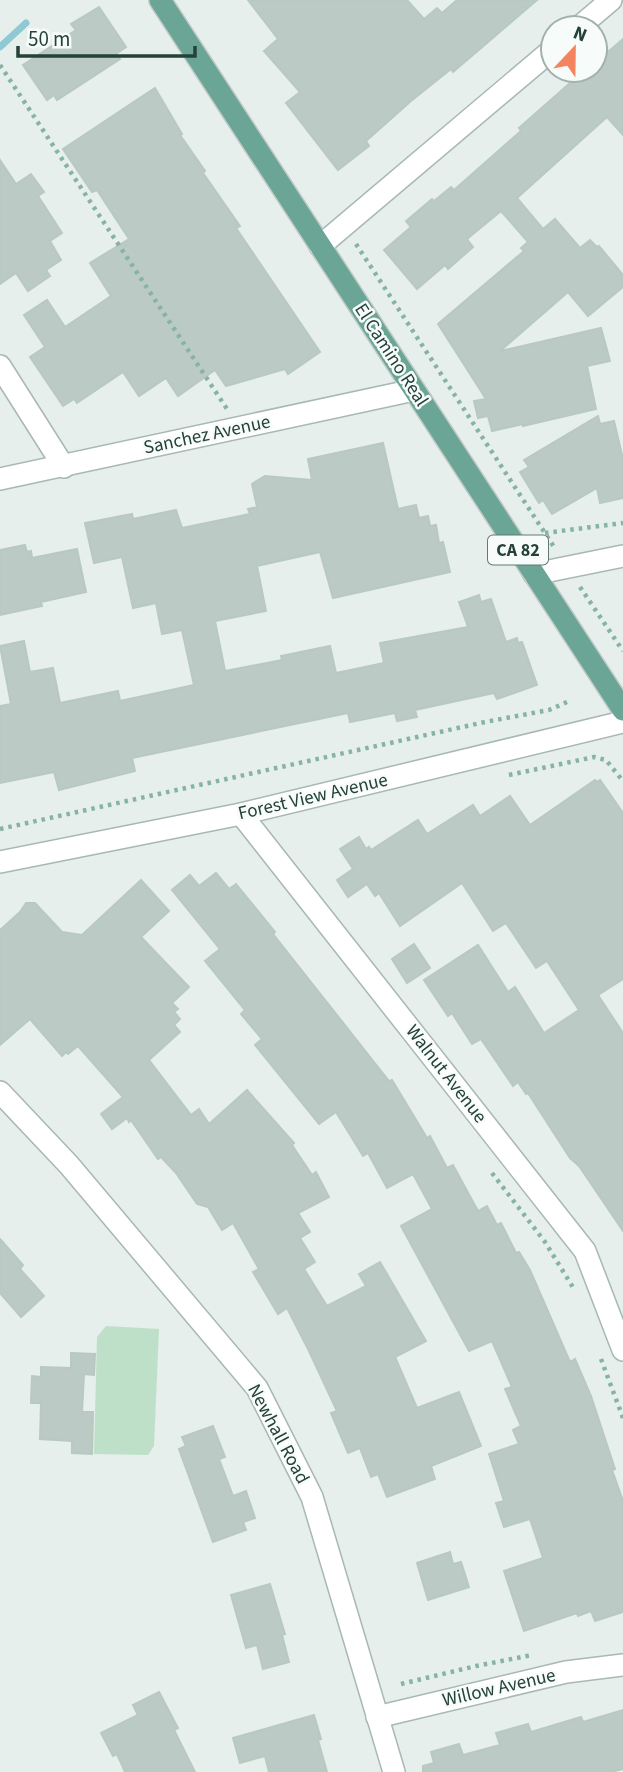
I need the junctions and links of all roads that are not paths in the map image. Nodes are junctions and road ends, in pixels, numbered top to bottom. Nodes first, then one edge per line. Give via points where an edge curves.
1 (160, 0) edge
2 (611, 0) edge
3 (594, 14) edge
4 (539, 61) edge
5 (320, 246) junction
6 (0, 366) edge
7 (414, 390) junction
8 (64, 467) junction
9 (0, 479) edge
10 (623, 556) edge
11 (534, 574) junction
12 (623, 710) edge
13 (623, 722) edge
14 (241, 814) junction
15 (0, 862) edge
16 (0, 1092) edge
17 (623, 1350) edge
18 (623, 1665) edge
19 (377, 1717) junction
20 (394, 1772) edge

1 - 5 main road, El Camino Real / CA 82
2 - 3 street
4 - 5 street
5 - 7 main road, El Camino Real / CA 82
6 - 8 street
7 - 8 street, Sanchez Avenue
7 - 11 main road, El Camino Real / CA 82
8 - 9 street, Sanchez Avenue
10 - 11 street
11 - 12 main road, El Camino Real / CA 82
13 - 14 street, Forest View Avenue
14 - 15 street, Forest View Avenue
14 - 17 street, Walnut Avenue via 585,1251
16 - 19 street, Newhall Road via 69,1165 257,1388 312,1497
18 - 19 street, Willow Avenue via 566,1672
19 - 20 street, Newhall Road

